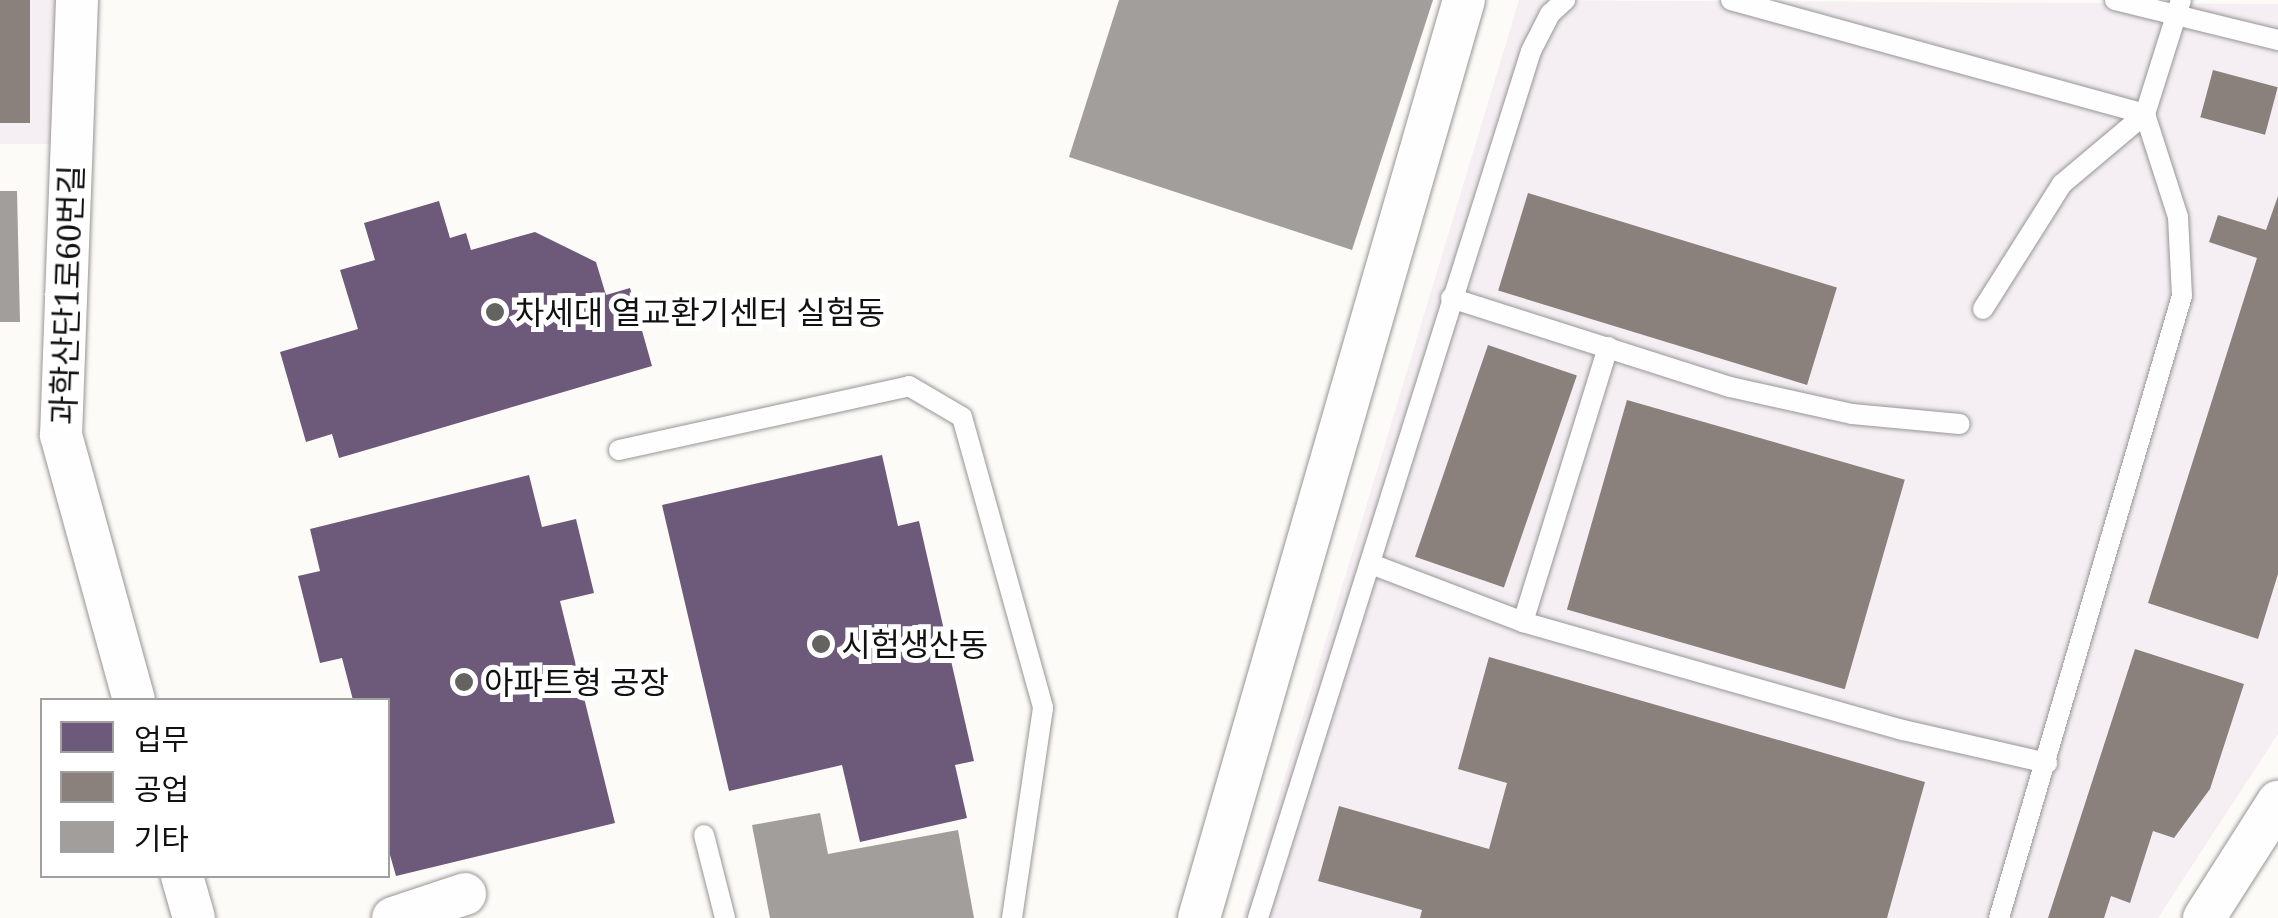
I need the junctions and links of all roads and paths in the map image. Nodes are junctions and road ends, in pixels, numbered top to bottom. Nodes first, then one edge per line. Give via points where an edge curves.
1 (77, 0) edge
2 (1464, 0) edge
3 (1565, 0) edge
4 (1731, 0) edge
5 (2115, 0) edge
6 (2178, 9) edge
7 (2278, 40) edge
8 (2145, 114) junction
9 (1451, 298) junction
10 (1983, 309) dead end
11 (1608, 347) junction
12 (1960, 424) dead end
13 (619, 450) dead end
14 (1371, 564) junction
15 (1523, 622) junction
16 (133, 698) edge
17 (2048, 763) junction
18 (2278, 802) edge
19 (704, 835) dead end
20 (183, 878) edge
21 (465, 894) dead end
22 (194, 918) edge
23 (392, 918) edge
24 (724, 918) edge
25 (1012, 918) edge
26 (1199, 918) edge
27 (1258, 918) edge
28 (2000, 918) edge
29 (2204, 918) edge

1 - 16 street, 과학산단1로60번길 via 61,435
2 - 26 street
3 - 9 lane via 1531,51
4 - 8 lane
5 - 6 lane
6 - 7 lane
6 - 8 lane
8 - 10 lane via 2062,184
8 - 17 lane via 2178,217 2182,296
9 - 11 lane
9 - 14 lane
11 - 12 lane via 1730,387 1852,414
11 - 15 lane
13 - 25 lane via 909,386 962,417 1043,708
14 - 15 lane
14 - 27 lane
15 - 17 lane via 1903,730
17 - 28 lane
18 - 29 street
19 - 24 lane
20 - 22 street
21 - 23 street

